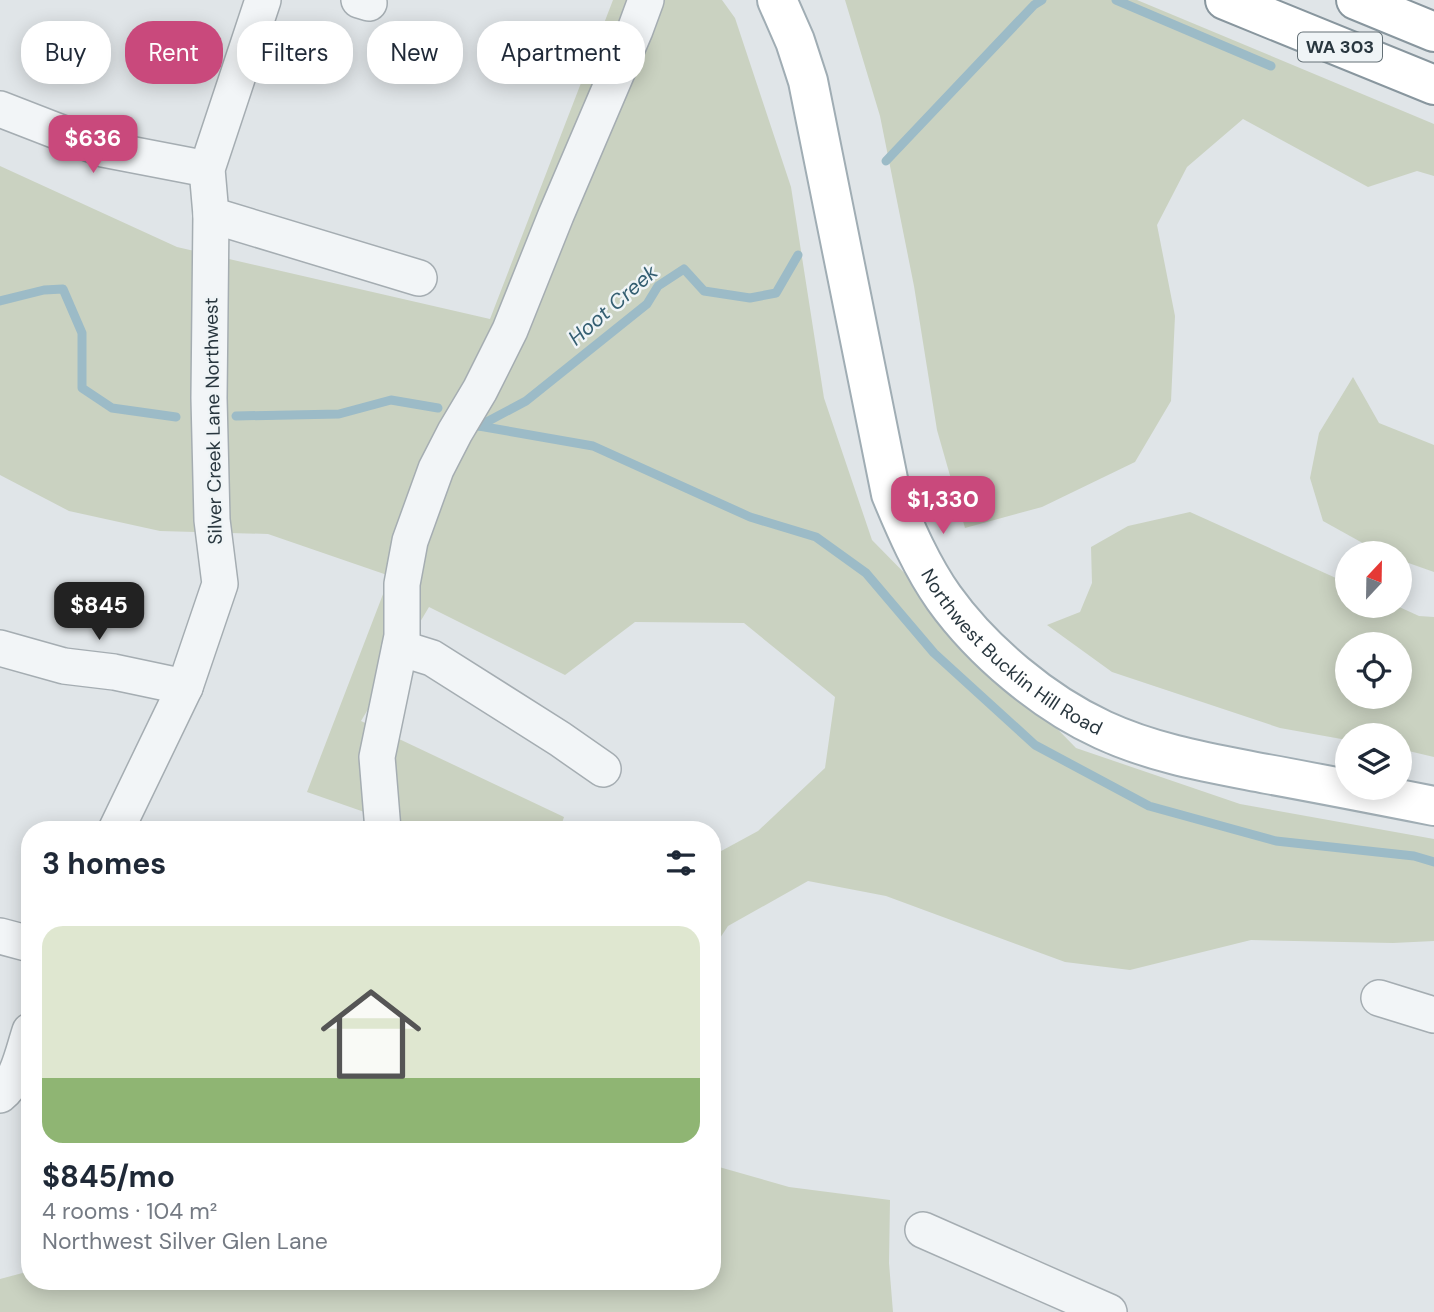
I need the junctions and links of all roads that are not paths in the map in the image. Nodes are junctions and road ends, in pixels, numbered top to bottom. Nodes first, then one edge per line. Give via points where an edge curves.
1 (263, 0) edge
2 (646, 0) edge
3 (777, 0) edge
4 (1356, 0) edge
5 (1236, 4) edge
6 (1434, 32) edge
7 (1434, 85) edge
8 (1434, 105) edge
9 (0, 109) edge
10 (207, 169) junction
11 (211, 215) junction
12 (419, 278) dead end
13 (0, 648) edge
14 (400, 648) junction
15 (185, 687) junction
16 (603, 769) dead end
17 (1432, 806) edge
18 (120, 821) edge
19 (389, 821) edge
20 (0, 936) edge
21 (21, 942) edge
22 (1379, 998) dead end
23 (1434, 1015) edge
24 (21, 1053) edge
25 (8, 1084) edge
26 (923, 1230) dead end
27 (1109, 1312) edge

1 - 10 street, Silver Creek Lane Northwest
2 - 14 street via 510,330 428,489 410,541 402,584
3 - 17 main road, Northwest Bucklin Hill Road via 808,81 891,495 944,598 1006,666 1078,718 1103,730 1182,757
4 - 6 main road, WA 303
5 - 7 main road, WA 303
5 - 8 main road
9 - 10 street via 103,149
10 - 11 street, Silver Creek Lane Northwest
11 - 12 street
11 - 15 street, Silver Creek Lane Northwest via 211,507 220,584
13 - 15 street via 64,666
14 - 16 street via 432,658
14 - 19 street via 377,757
15 - 18 street, Silver Creek Lane Northwest
20 - 21 street
22 - 23 street
24 - 25 street
26 - 27 street

